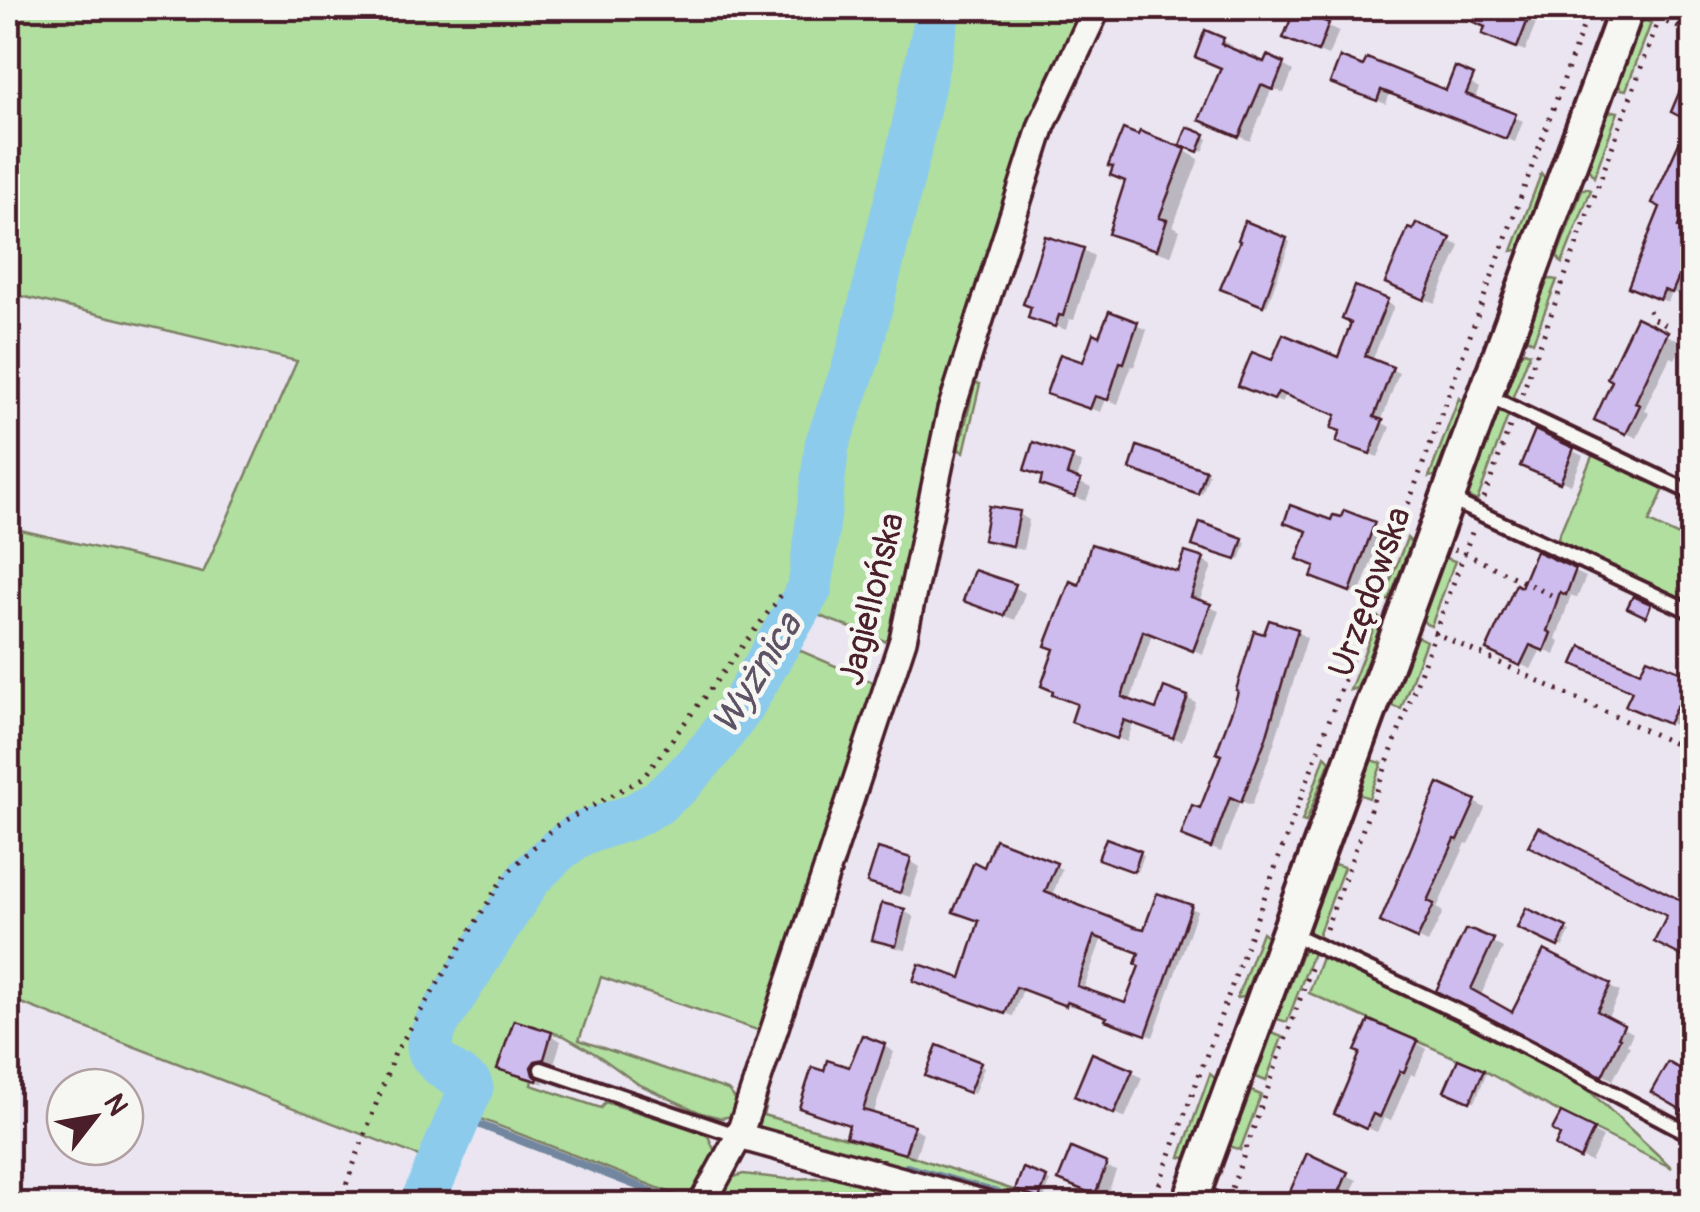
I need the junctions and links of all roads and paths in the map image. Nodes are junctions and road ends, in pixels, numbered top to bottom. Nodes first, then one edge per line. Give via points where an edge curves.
1 (1097, 8) edge
2 (1590, 8) edge
3 (1663, 8) edge
4 (1636, 10) edge
5 (1659, 19) junction
6 (1692, 33) edge
7 (1648, 310) dead end
8 (1670, 327) dead end
9 (1485, 395) junction
10 (1516, 410) junction
11 (1692, 492) edge
12 (1447, 498) junction
13 (1479, 511) junction
14 (1431, 541) junction
15 (1464, 553) junction
16 (785, 590) dead end
17 (1551, 595) dead end
18 (1692, 612) edge
19 (1402, 620) junction
20 (1436, 634) junction
21 (1692, 752) edge
22 (1288, 932) junction
23 (1320, 946) junction
24 (541, 1069) dead end
25 (1690, 1134) dead end
26 (738, 1136) junction
27 (1191, 1198) edge
28 (339, 1204) edge
29 (702, 1204) edge
30 (986, 1204) edge
31 (1152, 1204) edge
32 (1225, 1204) edge

1 - 26 street, Jagiellońska via 1042,125 951,410 904,640
2 - 31 path
3 - 5 path
4 - 5 path
4 - 9 street, Urzędowska
5 - 6 path
5 - 10 path
7 - 8 path
9 - 10 lane
9 - 12 street, Urzędowska
10 - 11 lane
10 - 13 path
12 - 13 lane
12 - 14 street, Urzędowska
13 - 15 path
13 - 18 lane
14 - 15 path
14 - 19 street, Urzędowska
15 - 17 path
15 - 20 path
16 - 28 path via 644,778 554,827 503,878 394,1053
19 - 20 path
19 - 22 street, Urzędowska
20 - 21 path
20 - 23 path
22 - 23 lane
22 - 27 street, Urzędowska
23 - 25 lane
23 - 32 path
24 - 26 lane
26 - 29 street, Jagiellońska
26 - 30 street
27 - 32 lane

